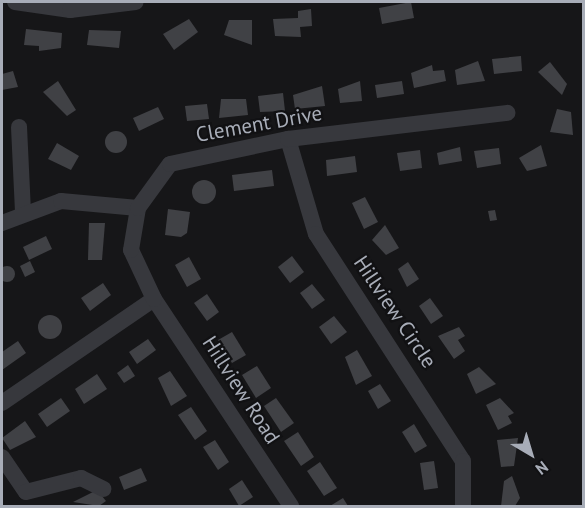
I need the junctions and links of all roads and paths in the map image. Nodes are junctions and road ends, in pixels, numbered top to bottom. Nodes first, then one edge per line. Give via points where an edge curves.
1 (15, 2) edge
2 (136, 2) edge
3 (507, 113) dead end
4 (19, 127) dead end
5 (288, 139) junction
6 (138, 208) junction
7 (23, 211) junction
8 (2, 223) edge
9 (154, 299) junction
10 (2, 403) edge
11 (2, 457) edge
12 (104, 489) dead end
13 (291, 507) edge
14 (463, 507) edge

1 - 2 street via 70,10
3 - 5 street, Clement Drive
4 - 7 street
5 - 6 street, Clement Drive via 170,164
5 - 14 street, Hillview Circle via 316,234 463,461
6 - 7 street via 61,201
6 - 9 street, Clement Drive via 131,250
7 - 8 street
9 - 10 street
9 - 13 street, Hillview Road
11 - 12 street via 26,492 81,478

